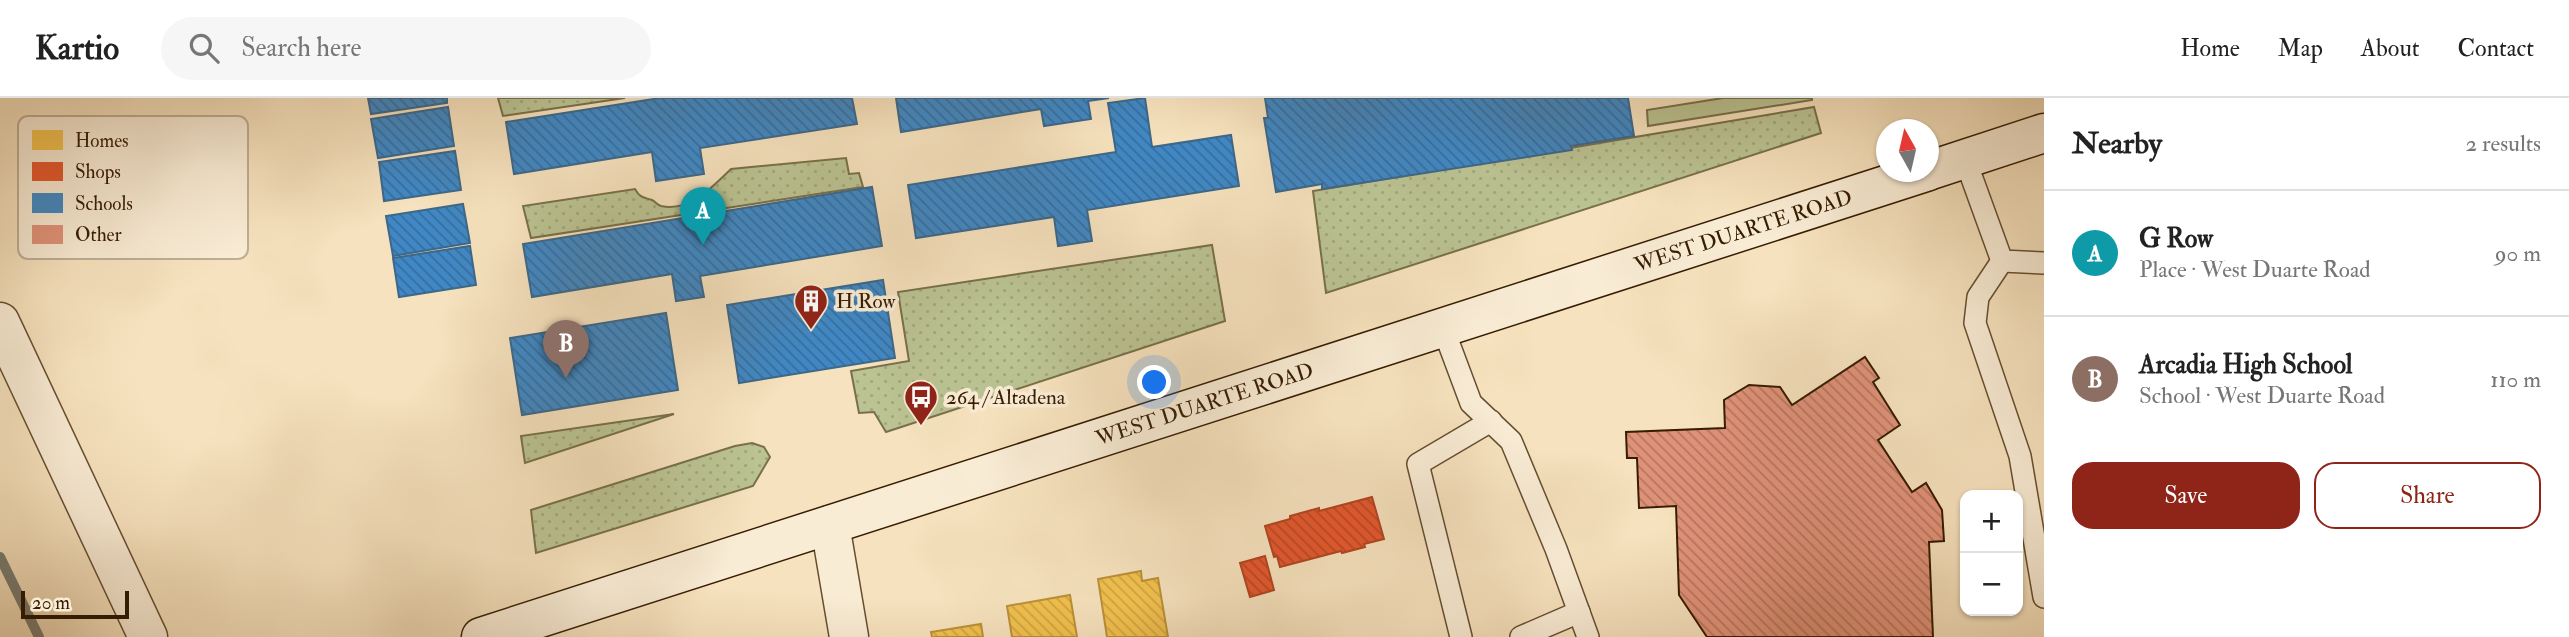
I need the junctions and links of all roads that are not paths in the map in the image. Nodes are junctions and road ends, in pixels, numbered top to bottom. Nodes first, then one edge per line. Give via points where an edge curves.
1 (2044, 133) edge
2 (1965, 159) junction
3 (1939, 167) edge
4 (1893, 182) edge
5 (2002, 261) junction
6 (2044, 263) edge
7 (0, 322) edge
8 (1443, 328) junction
9 (1491, 421) junction
10 (830, 525) junction
11 (2044, 597) edge
12 (1579, 612) junction
13 (148, 637) edge
14 (481, 637) edge
15 (849, 637) edge
16 (1461, 637) edge
17 (1521, 637) edge
18 (1588, 637) edge

1 - 2 main road, WEST DUARTE ROAD
2 - 3 main road, WEST DUARTE ROAD
2 - 5 lane
4 - 8 main road, WEST DUARTE ROAD
5 - 6 lane
5 - 11 lane via 1978,297 1975,323 2020,456
7 - 13 main road
8 - 9 lane via 1471,402
8 - 10 main road, WEST DUARTE ROAD
9 - 12 lane via 1510,441
9 - 16 lane via 1418,464
10 - 14 main road, WEST DUARTE ROAD
10 - 15 main road
12 - 17 lane
12 - 18 lane

